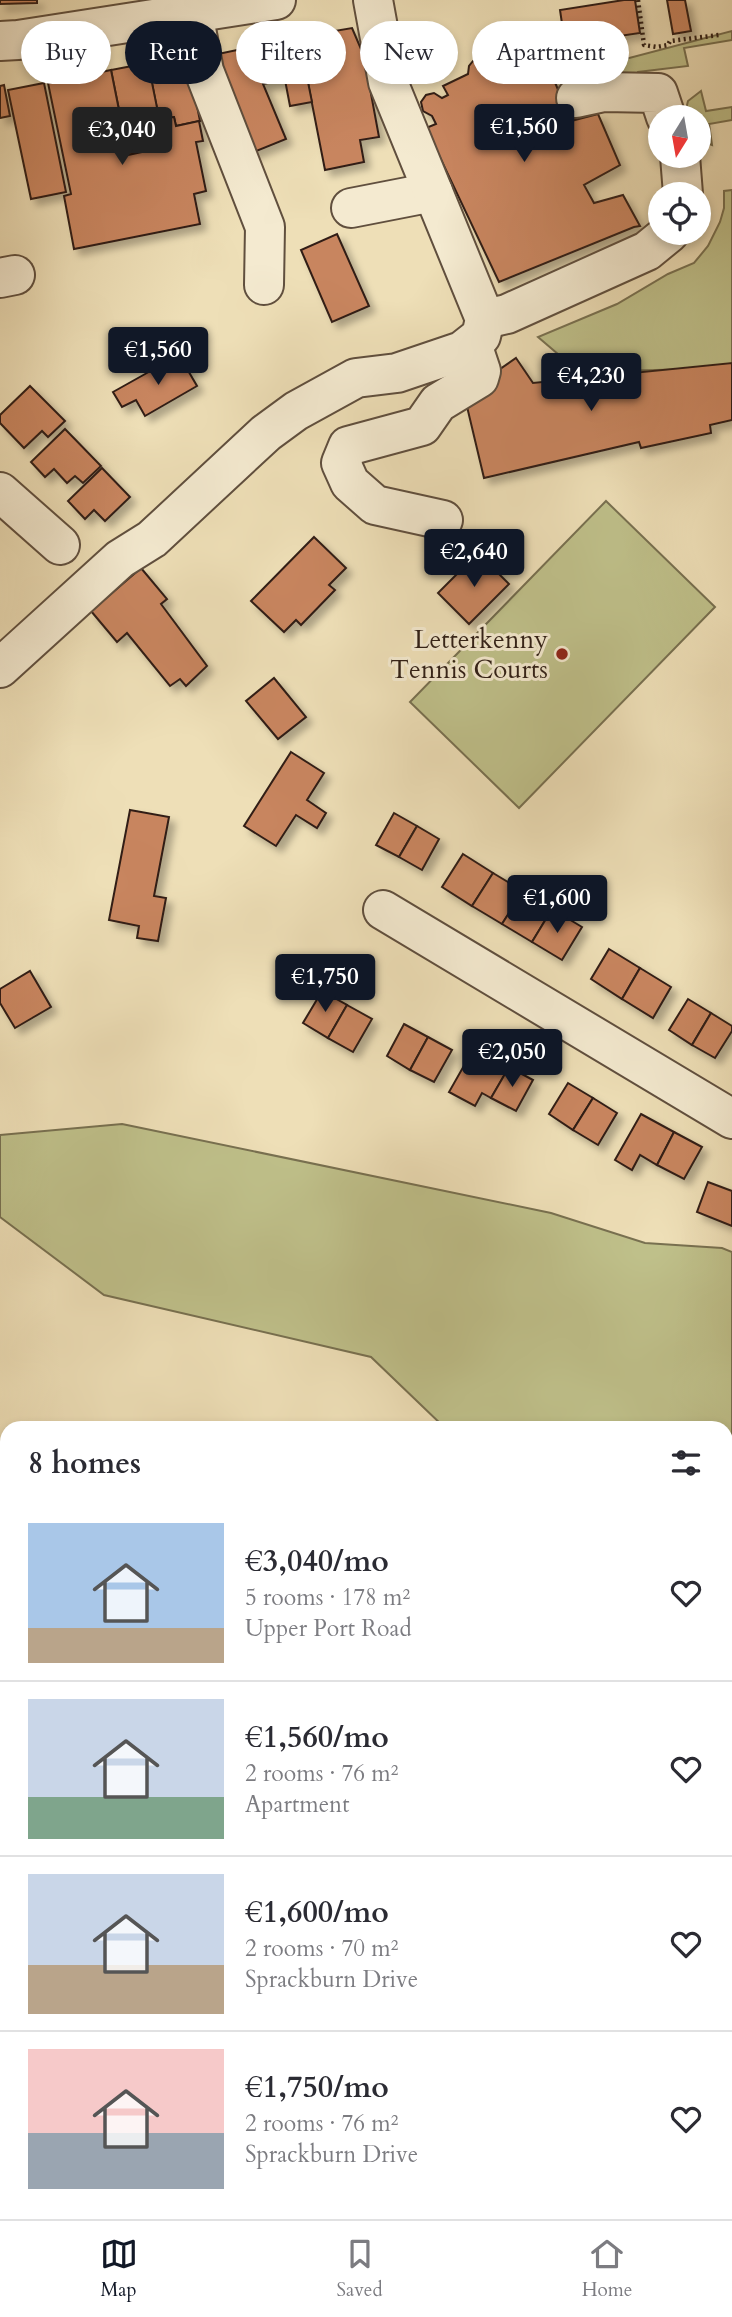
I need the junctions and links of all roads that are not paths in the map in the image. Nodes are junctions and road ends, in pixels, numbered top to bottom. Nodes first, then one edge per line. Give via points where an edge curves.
1 (276, 0) edge
2 (373, 0) edge
3 (174, 10) edge
4 (0, 41) edge
5 (576, 98) dead end
6 (662, 105) edge
7 (433, 191) junction
8 (351, 208) dead end
9 (654, 245) edge
10 (264, 285) dead end
11 (478, 332) junction
12 (0, 492) edge
13 (443, 520) dead end
14 (61, 545) dead end
15 (0, 668) edge
16 (383, 910) dead end
17 (732, 1119) edge

1 - 3 street
2 - 7 street via 388,82
3 - 4 street
3 - 10 street via 204,71 265,227
5 - 6 street via 604,92 658,93
7 - 8 street
7 - 11 street
9 - 11 street
11 - 13 street via 479,378 438,402 422,426 348,446 341,463 350,483 375,505
11 - 15 street via 441,359 397,373 356,378 296,411 152,539 120,559
12 - 14 street
16 - 17 street

